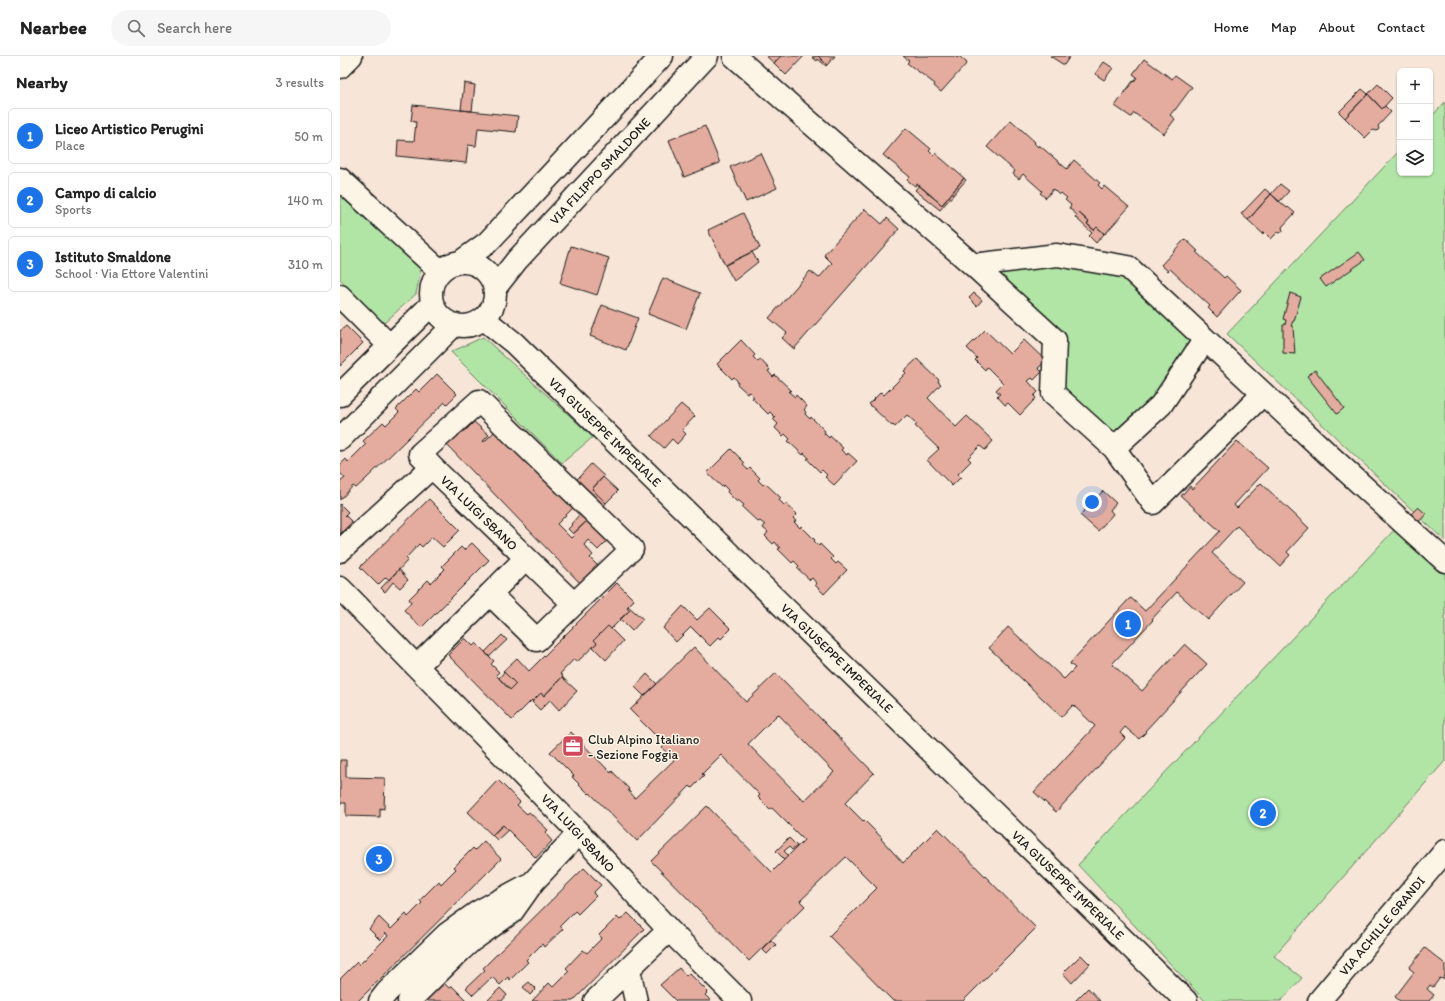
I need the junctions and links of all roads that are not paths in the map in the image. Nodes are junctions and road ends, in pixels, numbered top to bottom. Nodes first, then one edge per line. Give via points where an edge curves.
1 (351, 56) edge
2 (662, 56) edge
3 (708, 56) edge
4 (734, 56) edge
5 (340, 67) edge
6 (340, 179) edge
7 (462, 261) junction
8 (973, 265) junction
9 (440, 271) junction
10 (495, 288) junction
11 (340, 296) edge
12 (432, 304) junction
13 (484, 319) junction
14 (454, 325) junction
15 (1204, 339) junction
16 (389, 345) junction
17 (1263, 394) junction
18 (340, 395) edge
19 (340, 439) edge
20 (1114, 448) junction
21 (432, 468) junction
22 (340, 551) edge
23 (526, 558) junction
24 (1445, 561) edge
25 (340, 588) edge
26 (490, 594) junction
27 (574, 604) junction
28 (417, 666) junction
29 (579, 833) junction
30 (1445, 851) edge
31 (534, 881) junction
32 (669, 930) junction
33 (629, 970) junction
34 (388, 998) edge
35 (409, 1001) edge
36 (595, 1001) edge
37 (636, 1001) edge
38 (740, 1001) edge
39 (1186, 1001) edge
40 (1319, 1001) edge

1 - 5 street
2 - 7 street via 486,244
3 - 10 street, VIA FILIPPO SMALDONE
4 - 8 street
6 - 9 street
7 - 9 street via 449,264
7 - 10 street via 474,263 484,269
8 - 15 street via 1057,255 1128,267
8 - 20 street via 1055,340 1053,393
9 - 12 street via 434,279 430,294
10 - 13 street via 495,300
11 - 16 street
12 - 14 street via 441,317
12 - 16 street
13 - 14 street via 475,324
13 - 39 street, VIA GIUSEPPE IMPERIALE via 514,343
14 - 19 street
15 - 17 street
15 - 20 street via 1161,405
16 - 18 street
17 - 20 street via 1153,503
17 - 24 street
21 - 22 street
21 - 23 street, VIA LUIGI SBANO
21 - 27 street, VIA LUIGI SBANO via 420,454 479,401 632,549
23 - 26 street, VIA LUIGI SBANO
23 - 27 street, VIA LUIGI SBANO
25 - 28 street, VIA LUIGI SBANO
26 - 27 street via 537,640
26 - 28 street, VIA LUIGI SBANO
28 - 29 street, VIA LUIGI SBANO
29 - 31 street
29 - 32 street, VIA LUIGI SBANO
30 - 40 street, VIA ACHILLE GRANDI
31 - 34 street via 478,912 446,934
31 - 35 street via 512,912 465,946
32 - 33 street
32 - 38 street, VIA LUIGI SBANO
33 - 36 street
33 - 37 street

